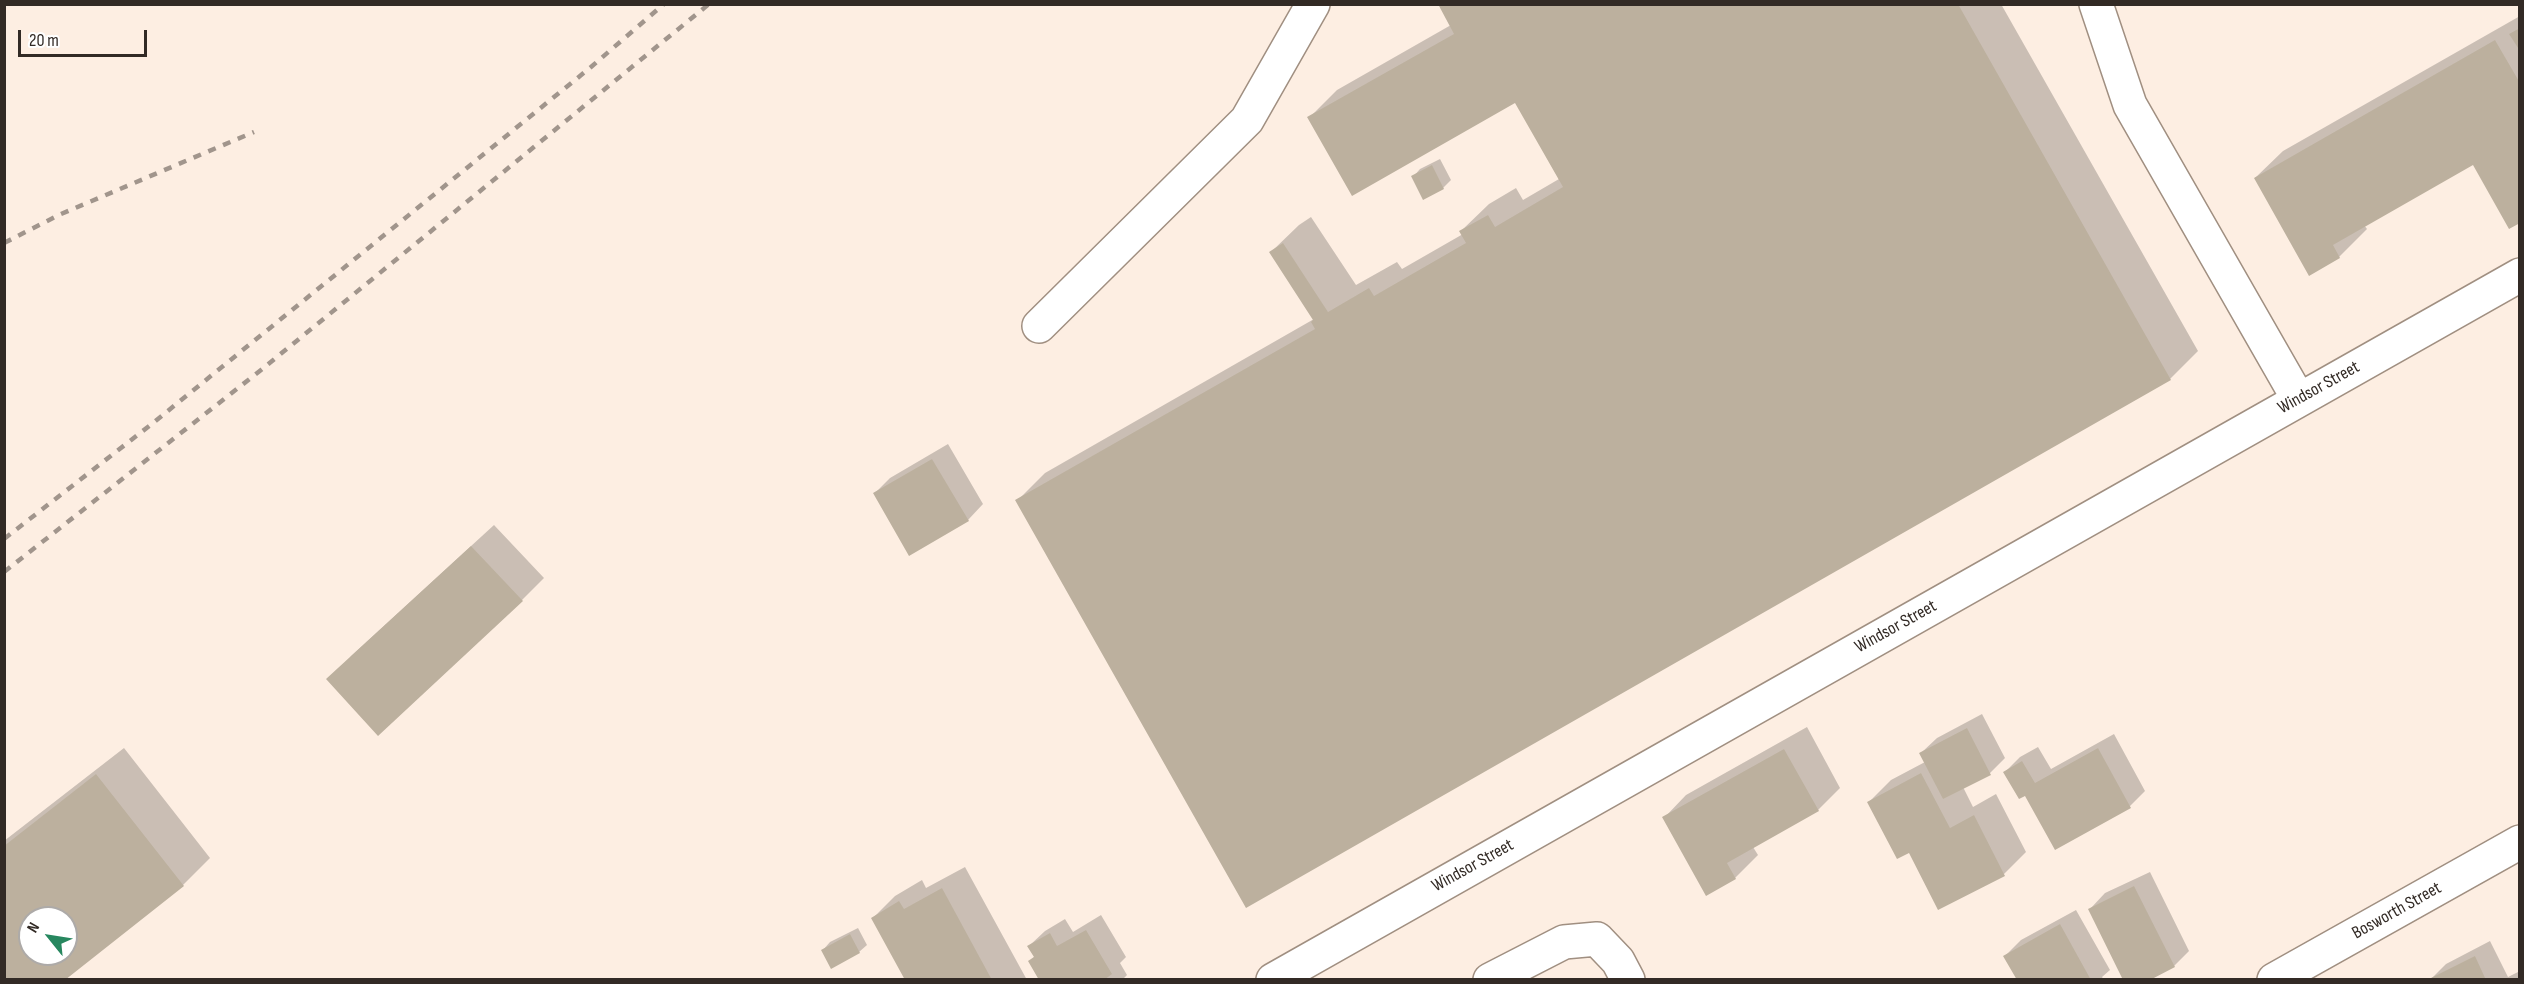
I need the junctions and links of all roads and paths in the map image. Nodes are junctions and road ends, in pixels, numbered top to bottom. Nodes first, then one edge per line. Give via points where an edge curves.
1 (1313, 4) edge
2 (2096, 4) edge
3 (2520, 275) edge
4 (1039, 326) dead end
5 (2298, 400) junction
6 (2520, 842) edge
7 (1319, 968) edge
8 (1273, 980) edge
9 (1490, 980) edge
10 (1628, 980) edge
11 (2274, 980) edge

1 - 4 street via 1247,120
2 - 5 street via 2130,105
3 - 5 street, Windsor Street
5 - 7 street, Windsor Street
6 - 11 street, Bosworth Street
7 - 8 street, Windsor Street
9 - 10 street via 1564,942 1597,939 1618,961

